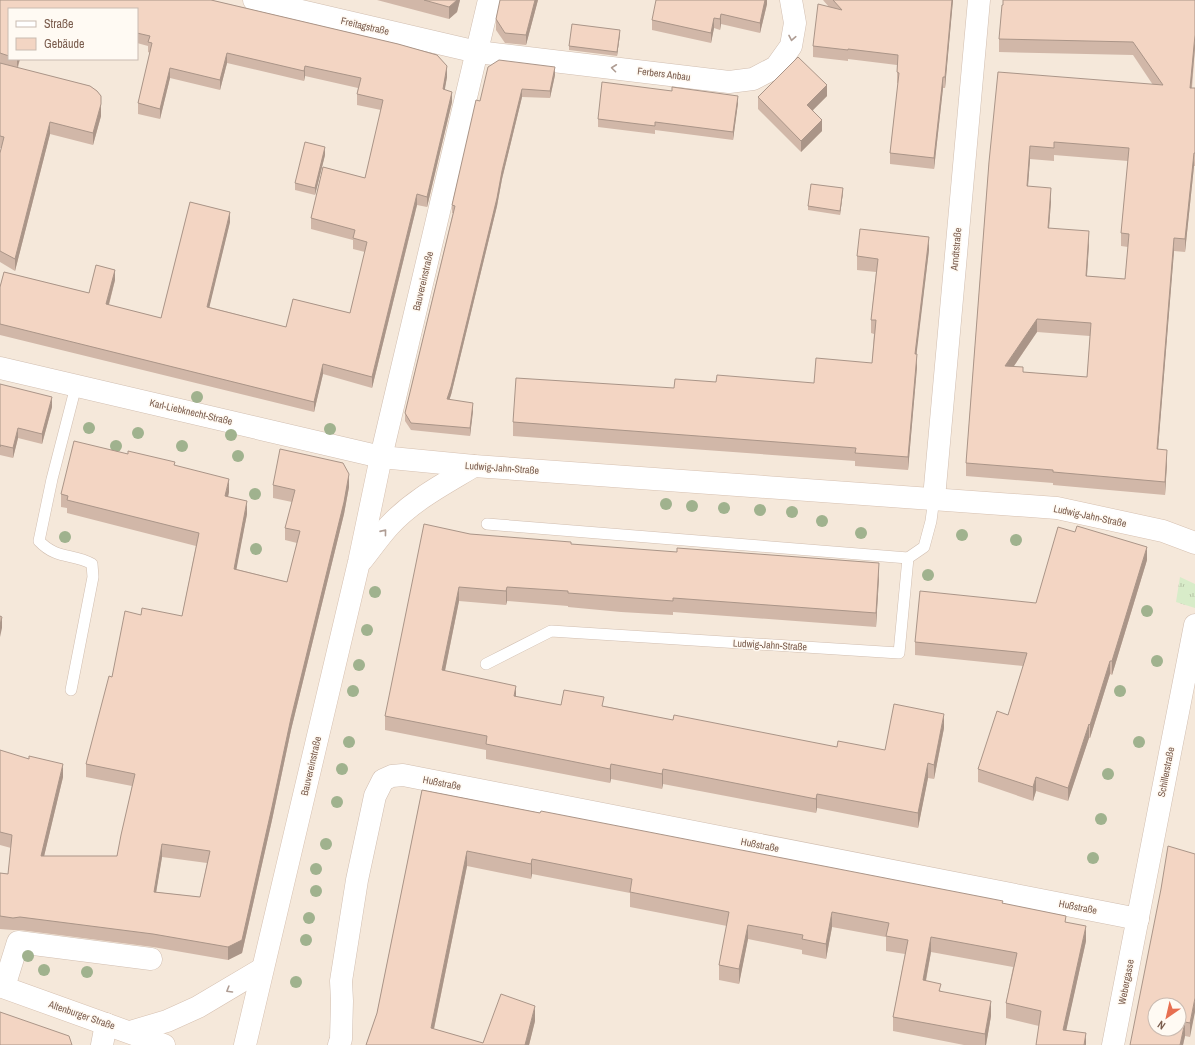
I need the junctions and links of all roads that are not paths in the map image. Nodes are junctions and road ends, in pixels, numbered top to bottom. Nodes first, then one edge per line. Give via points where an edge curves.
1 (254, 0) edge
2 (489, 0) edge
3 (791, 0) edge
4 (978, 0) edge
5 (477, 52) junction
6 (0, 368) edge
7 (76, 386) junction
8 (381, 457) junction
9 (474, 466) junction
10 (934, 498) junction
11 (487, 524) dead end
12 (1195, 543) edge
13 (908, 558) junction
14 (360, 562) junction
15 (1195, 624) edge
16 (486, 664) dead end
17 (70, 690) dead end
18 (1138, 919) junction
19 (151, 959) dead end
20 (262, 970) junction
21 (2, 987) edge
22 (106, 1024) junction
23 (130, 1032) junction
24 (102, 1045) edge
25 (164, 1045) edge
26 (245, 1045) edge
27 (339, 1045) edge
28 (1113, 1045) edge

1 - 5 street, Freitagstraße
2 - 5 street, Bauvereinstraße
3 -> 5 street, Ferbers Anbau via 795,23 791,46 776,67 753,79 729,82
4 - 10 street, Arndtstraße
5 - 8 street, Bauvereinstraße
6 - 7 street, Karl-Liebknecht-Straße
7 - 8 street, Karl-Liebknecht-Straße
7 - 17 lane via 39,541 46,548 62,556 92,564 93,577
8 - 9 street, Ludwig-Jahn-Straße
8 - 14 street, Bauvereinstraße
9 - 10 street, Ludwig-Jahn-Straße
14 -> 9 street, Bauvereinstraße via 389,526 408,508
10 - 12 street, Ludwig-Jahn-Straße via 1058,508 1163,531
10 - 13 lane via 924,547
11 - 13 lane
13 - 16 lane, Ludwig-Jahn-Straße via 899,653 551,631
14 - 20 street, Bauvereinstraße
15 - 18 street, Schillerstraße
18 - 27 street, Hußstraße via 403,775 392,776 383,780 375,796 357,880 341,981
18 - 28 street, Webergasse
19 - 21 street via 18,942
20 -> 23 street via 198,1008
20 - 26 street, Bauvereinstraße
21 - 22 street, Altenburger Straße
22 - 23 street, Altenburger Straße
22 - 24 street
23 - 25 street, Altenburger Straße

